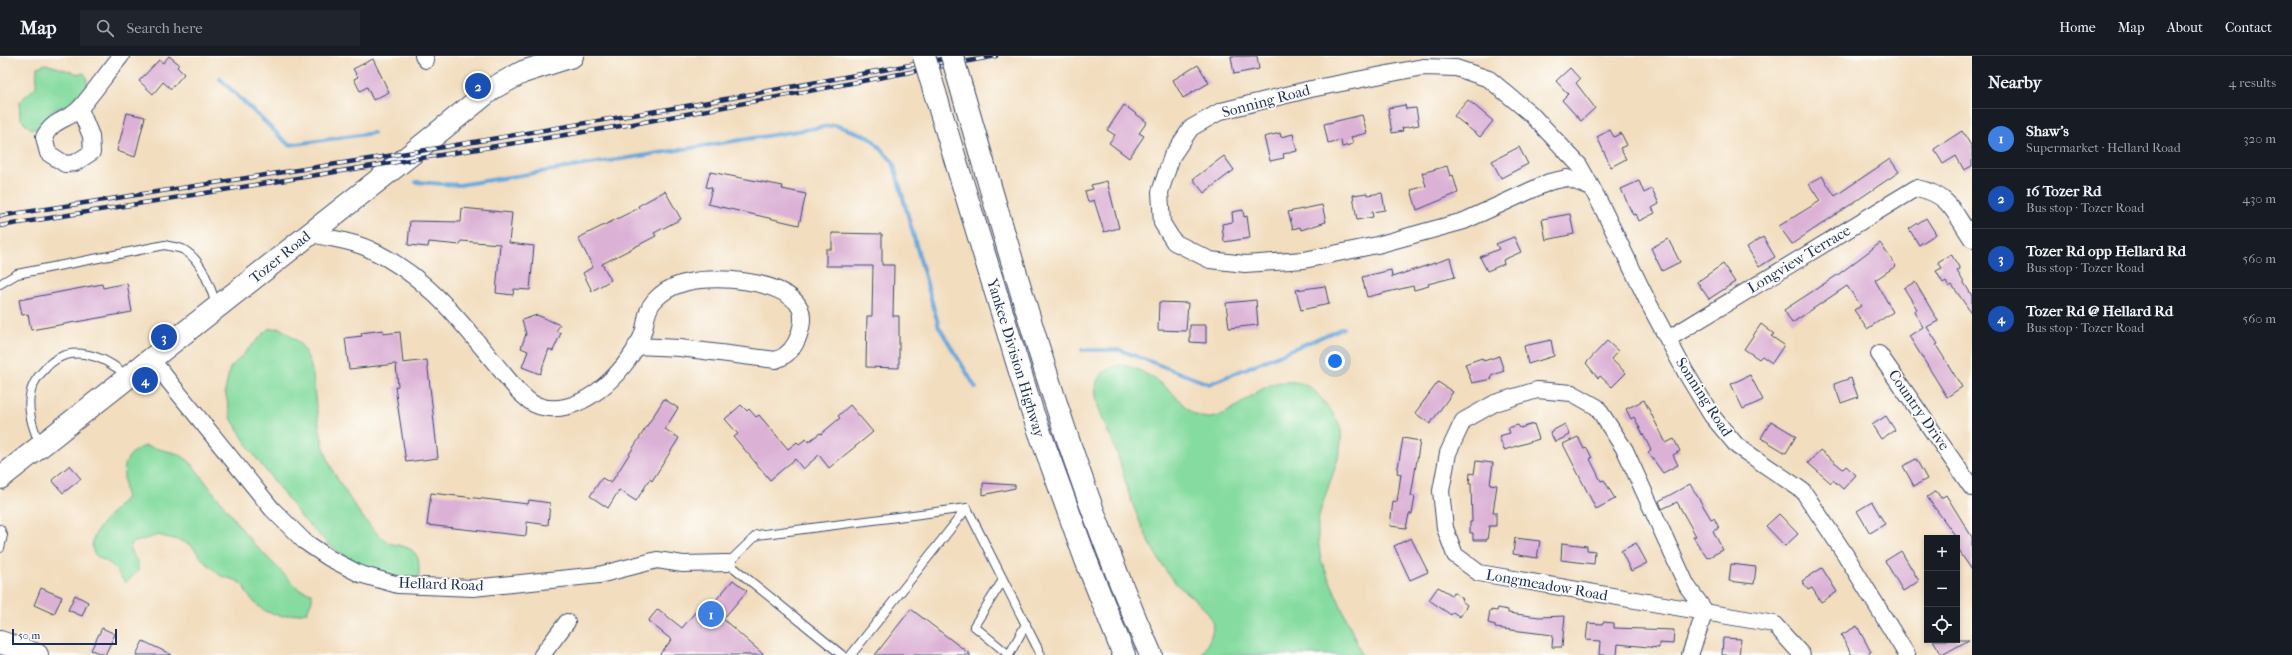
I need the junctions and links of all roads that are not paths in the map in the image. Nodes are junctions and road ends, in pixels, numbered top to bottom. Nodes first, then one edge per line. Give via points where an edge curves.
1 (121, 56) edge
2 (572, 56) edge
3 (924, 56) edge
4 (952, 56) edge
5 (80, 108) dead end
6 (1592, 188) junction
7 (310, 233) junction
8 (1972, 239) edge
9 (0, 284) edge
10 (217, 308) junction
11 (1668, 339) junction
12 (636, 346) junction
13 (1879, 354) dead end
14 (151, 359) junction
15 (128, 377) junction
16 (40, 446) junction
17 (0, 478) edge
18 (1972, 488) edge
19 (967, 508) junction
20 (0, 528) edge
21 (0, 548) edge
22 (728, 563) junction
23 (1003, 580) junction
24 (1706, 611) junction
25 (567, 622) dead end
26 (1026, 624) junction
27 (1, 643) edge
28 (37, 655) edge
29 (542, 655) edge
30 (842, 655) edge
31 (851, 655) edge
32 (1041, 655) edge
33 (1124, 655) edge
34 (1151, 655) edge
35 (1690, 655) edge
36 (1802, 655) edge
37 (1907, 655) edge

1 - 5 street
2 - 7 main road, Tozer Road via 523,72 493,88
3 - 33 main road, Yankee Division Highway, bridge via 1039,432
4 - 34 main road, Yankee Division Highway, bridge via 1054,402 1108,549
6 - 6 street, Sonning Road via 1579,165 1530,113 1488,79 1456,68 1423,67 1310,89 1221,111 1191,128 1172,156 1160,192 1162,223 1174,242 1210,260 1245,264 1304,260 1377,245 1464,221 1549,182 1567,178
6 - 11 street, Sonning Road
7 - 10 main road, Tozer Road
7 - 12 street via 367,248 408,271 436,293 519,392 534,404 549,409 583,402 601,389
8 - 11 street, Longview Terrace via 1946,200 1932,191 1916,188
9 - 10 lane via 17,274 165,245 183,250 193,258 206,276
10 - 14 main road, Tozer Road
11 - 37 street, Sonning Road via 1712,416 1737,446 1803,492 1845,554
12 - 12 street via 642,337 645,318 653,302 668,288 690,280 744,281 770,288 787,296 800,308 803,321 798,337 787,356 776,360 680,348
13 - 18 street, Country Drive
14 - 15 main road, Tozer Road
14 - 22 street, Hellard Road via 272,509 304,541 360,574 398,584 473,588 599,575 657,560 683,564
15 - 16 main road, Tozer Road
15 - 16 lane via 102,358 80,353 51,361 39,375 31,391 31,422
16 - 17 main road, Tozer Road
19 - 22 lane via 757,535
19 - 23 lane
19 - 31 lane
20 - 21 lane via 3,535
22 - 30 lane
23 - 26 lane
23 - 26 lane via 974,626 1009,655
24 - 24 street, Longmeadow Road via 1479,573 1455,555 1445,528 1441,491 1448,453 1462,421 1495,403 1537,390 1572,393 1597,407 1625,450 1687,586
24 - 35 street
24 - 36 street, Longmeadow Road via 1774,624
25 - 29 street
26 - 32 lane
27 - 28 main road

